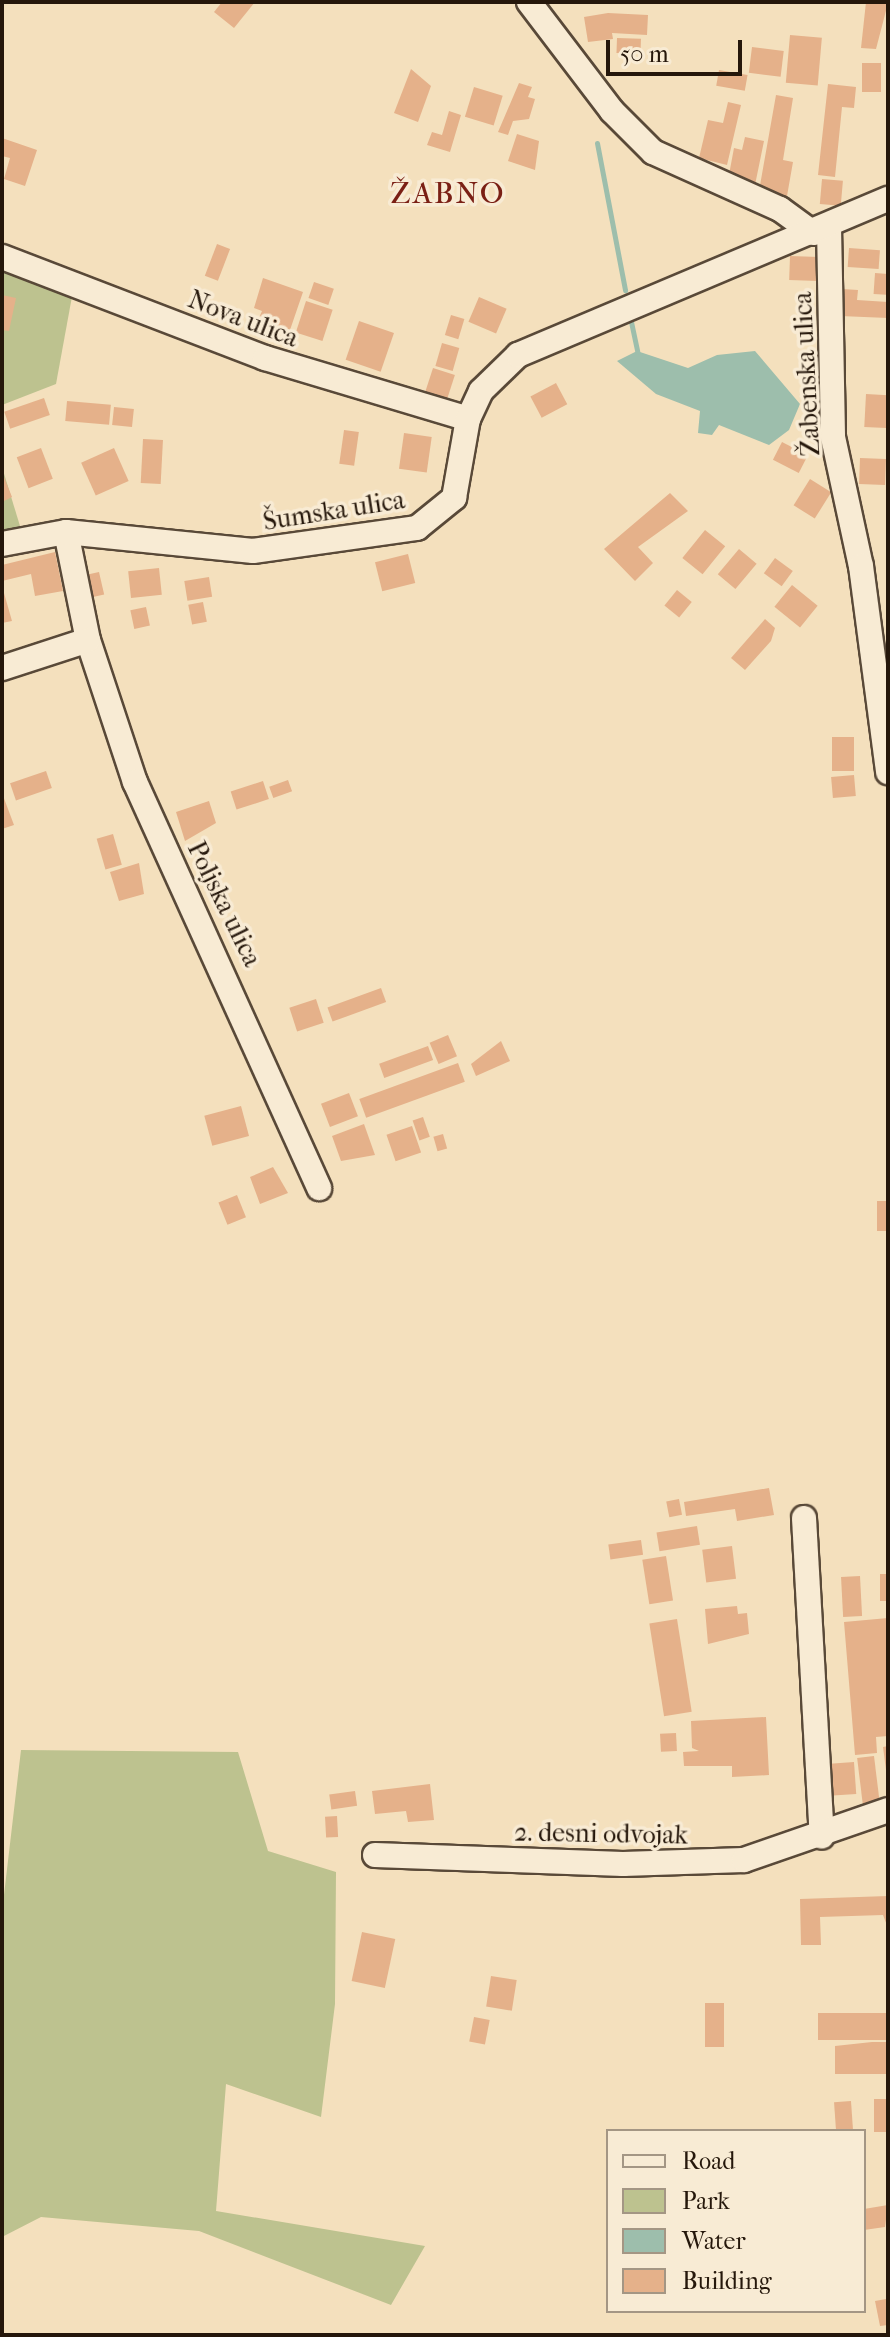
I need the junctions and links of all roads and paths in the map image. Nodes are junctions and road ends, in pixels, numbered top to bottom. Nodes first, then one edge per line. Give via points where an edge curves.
1 (529, 2) edge
2 (888, 199) edge
3 (821, 230) junction
4 (2, 257) edge
5 (468, 419) junction
6 (66, 532) junction
7 (2, 544) edge
8 (88, 640) junction
9 (2, 668) edge
10 (888, 772) edge
11 (319, 1188) dead end
12 (804, 1518) dead end
13 (888, 1810) edge
14 (822, 1836) junction
15 (375, 1855) dead end

1 - 3 street via 612,111 653,152
2 - 3 street
3 - 5 street, Šumska ulica via 518,355 481,391
3 - 10 street, Žabenska ulica via 833,437 861,566
4 - 5 street, Nova ulica via 278,363
5 - 6 street, Šumska ulica via 459,487 440,515 417,528 253,551
6 - 7 street, Šumska ulica
6 - 8 street, Poljska ulica
8 - 9 street
8 - 11 street, Poljska ulica via 135,782
12 - 14 street
13 - 14 street, 2. desni odvojak
14 - 15 street, 2. desni odvojak via 773,1855 687,1865

